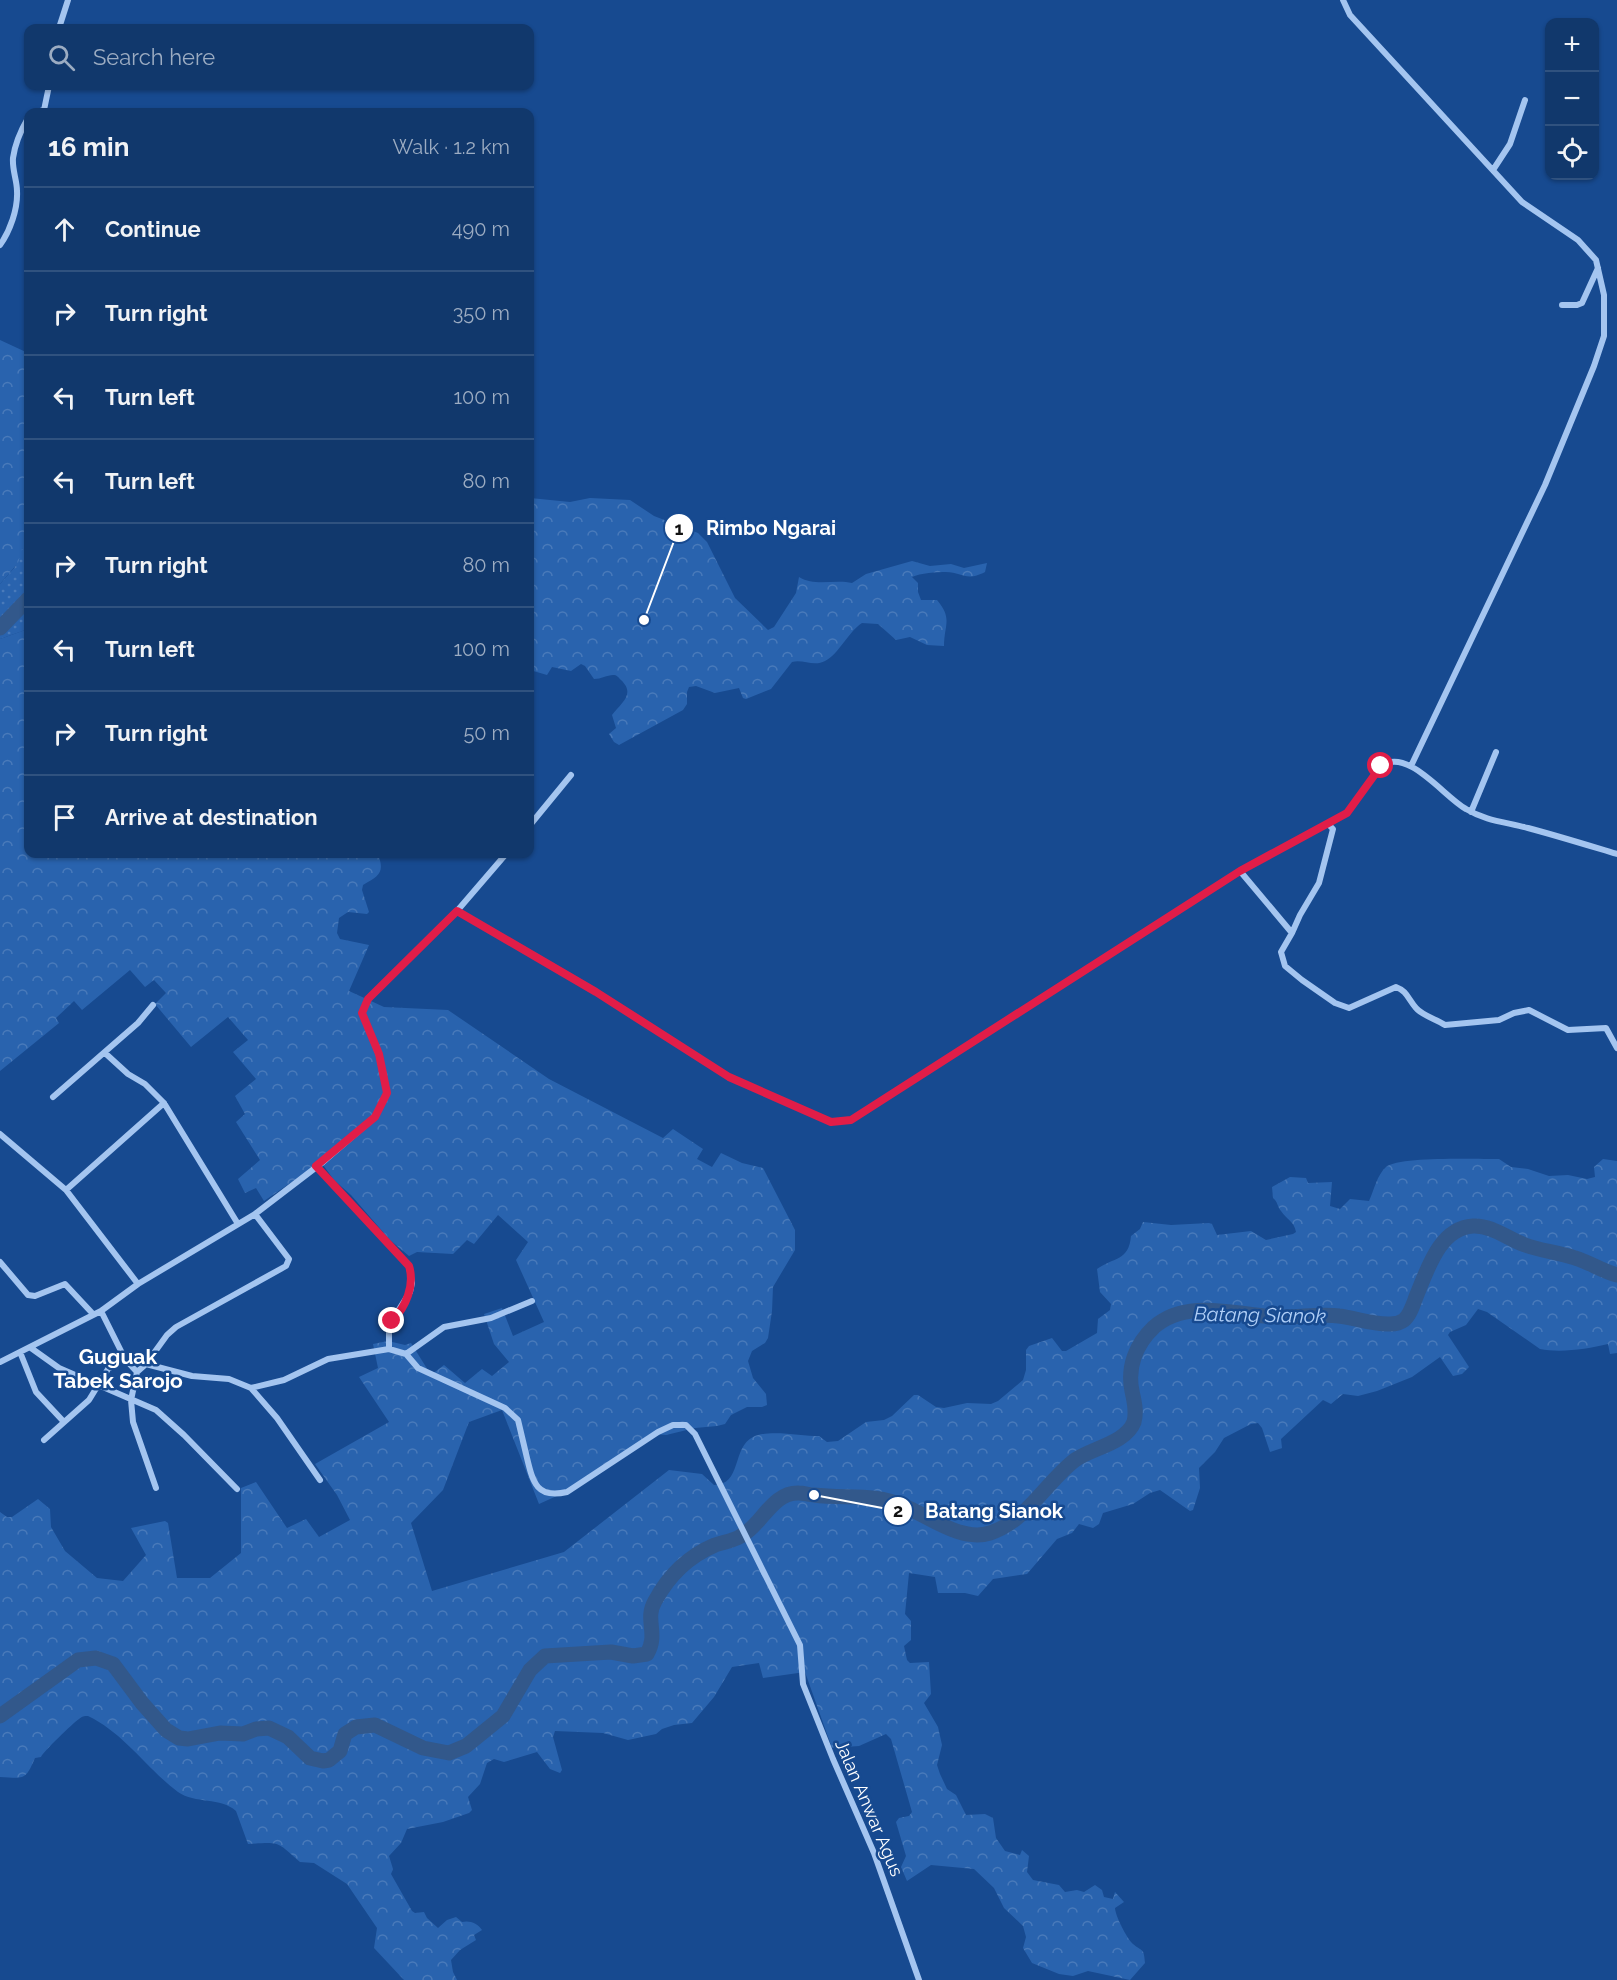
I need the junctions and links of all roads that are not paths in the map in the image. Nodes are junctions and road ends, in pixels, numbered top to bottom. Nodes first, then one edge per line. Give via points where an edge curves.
1 (68, 0) edge
2 (1343, 0) edge
3 (60, 24) edge
4 (48, 90) edge
5 (1525, 100) dead end
6 (44, 108) edge
7 (24, 127) edge
8 (1493, 170) junction
9 (0, 245) edge
10 (1598, 267) junction
11 (1562, 305) dead end
12 (1496, 752) dead end
13 (1411, 765) junction
14 (571, 776) dead end
15 (1471, 812) junction
16 (534, 820) edge
17 (1328, 824) junction
18 (1617, 854) edge
19 (503, 858) edge
20 (1240, 871) junction
21 (457, 911) junction
22 (1292, 933) junction
23 (153, 1005) dead end
24 (1617, 1048) edge
25 (105, 1053) junction
26 (53, 1097) dead end
27 (164, 1103) junction
28 (0, 1134) edge
29 (316, 1166) junction
30 (66, 1190) junction
31 (255, 1214) junction
32 (238, 1224) junction
33 (0, 1262) edge
34 (138, 1284) junction
35 (532, 1301) dead end
36 (101, 1311) junction
37 (93, 1314) junction
38 (31, 1348) junction
39 (389, 1349) junction
40 (20, 1352) junction
41 (406, 1354) junction
42 (125, 1359) junction
43 (0, 1362) edge
44 (146, 1364) junction
45 (137, 1372) junction
46 (99, 1386) junction
47 (251, 1388) junction
48 (131, 1400) junction
49 (64, 1422) junction
50 (44, 1440) dead end
51 (320, 1480) dead end
52 (156, 1488) dead end
53 (237, 1489) dead end
54 (919, 1980) edge

1 - 3 street
2 - 8 street via 1350,15
4 - 6 street
5 - 8 street via 1510,144
7 - 9 street via 13,161 17,192 14,213
8 - 10 street via 1522,202 1578,240
10 - 11 street via 1582,303
10 - 13 street via 1604,295 1604,336 1594,366 1545,485
12 - 15 street
13 - 15 street
13 - 17 street via 1395,761 1381,766 1347,813
14 - 16 street
15 - 18 street
17 - 20 street
17 - 22 street via 1333,830 1319,883
19 - 21 street
20 - 21 street via 851,1120 831,1122 729,1077 596,992
20 - 22 street
21 - 29 street via 368,999 362,1013 379,1054 387,1093 375,1117
22 - 24 street via 1281,952 1285,966 1348,1008 1396,987 1405,991 1424,1015 1445,1025 1498,1020 1529,1010 1568,1030 1606,1028
23 - 25 street
25 - 26 street
25 - 27 street
27 - 30 street
27 - 32 street
28 - 30 street
29 - 31 street
29 - 39 street via 409,1266 410,1292 389,1325
30 - 34 street
31 - 32 street
31 - 44 street via 289,1259 286,1266 176,1327
32 - 34 street
33 - 37 street via 28,1295 65,1284
34 - 36 street
35 - 41 street via 491,1318 449,1325
36 - 37 street
36 - 42 street
37 - 38 street
38 - 40 street
38 - 46 street via 58,1368
39 - 41 street
39 - 47 street via 328,1359 284,1380
40 - 43 street
40 - 49 street via 36,1392
41 - 54 street, Jalan Anwar Agus via 418,1368 512,1414 518,1420 533,1481 541,1490 555,1495 567,1492 673,1425 686,1425 695,1434 800,1645 803,1684 874,1853
42 - 45 street
42 - 46 street via 108,1369
44 - 45 street
44 - 47 street via 192,1376 229,1379
45 - 48 street
46 - 48 street
46 - 49 street
47 - 51 street via 278,1418
48 - 52 street via 133,1422
48 - 53 street via 156,1410
49 - 50 street

